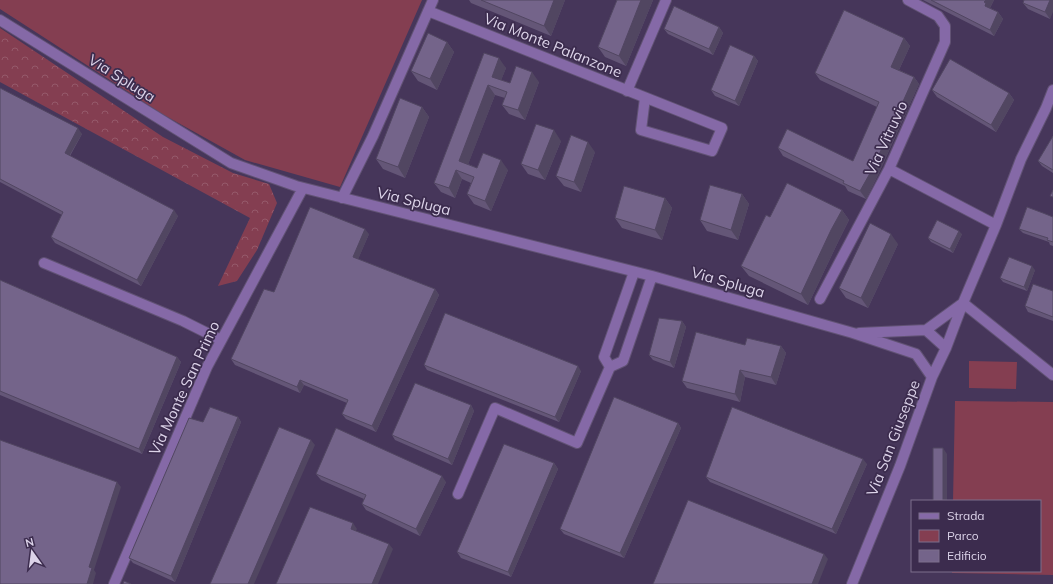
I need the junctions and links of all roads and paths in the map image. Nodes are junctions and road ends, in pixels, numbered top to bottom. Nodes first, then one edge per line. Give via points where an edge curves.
1 (433, 0) edge
2 (666, 0) edge
3 (908, 0) edge
4 (428, 11) junction
5 (0, 20) edge
6 (1053, 90) edge
7 (627, 91) junction
8 (645, 98) junction
9 (1050, 110) edge
10 (889, 170) junction
11 (303, 188) junction
12 (342, 198) junction
13 (996, 225) junction
14 (44, 263) dead end
15 (634, 272) junction
16 (652, 276) junction
17 (820, 299) dead end
18 (963, 302) junction
19 (926, 330) junction
20 (854, 333) junction
21 (221, 340) junction
22 (946, 348) junction
23 (610, 367) junction
24 (1053, 375) edge
25 (932, 377) junction
26 (458, 494) dead end
27 (114, 584) edge
28 (852, 584) edge

1 - 4 street
2 - 7 street
3 - 10 street, Via Vitruvio via 938,16 945,26 945,42
4 - 7 street, Via Monte Palanzone
4 - 12 street
5 - 11 street, Via Spluga via 231,163
6 - 9 street, Via San Giuseppe
7 - 8 street, Via Monte Palanzone
8 - 8 street, Via Monte Palanzone via 722,128 712,151 641,130
9 - 13 street, Via San Giuseppe via 1021,159
10 - 13 street
10 - 17 street, Via Vitruvio
11 - 12 street, Via Spluga
11 - 21 street, Via Monte San Primo
12 - 15 street, Via Spluga
13 - 18 street, Via San Giuseppe
14 - 21 street via 183,321
15 - 16 street, Via Spluga
15 - 23 street via 604,357
16 - 20 street, Via Spluga
16 - 23 street via 622,361
18 - 19 street
18 - 22 street, Via San Giuseppe
18 - 24 street
19 - 20 street, Via Spluga
19 - 22 street
20 - 25 street, Via Spluga via 916,354
21 - 27 street, Via Monte San Primo
22 - 25 street, Via San Giuseppe
23 - 26 street via 577,443 495,408
25 - 28 street, Via San Giuseppe via 900,466

